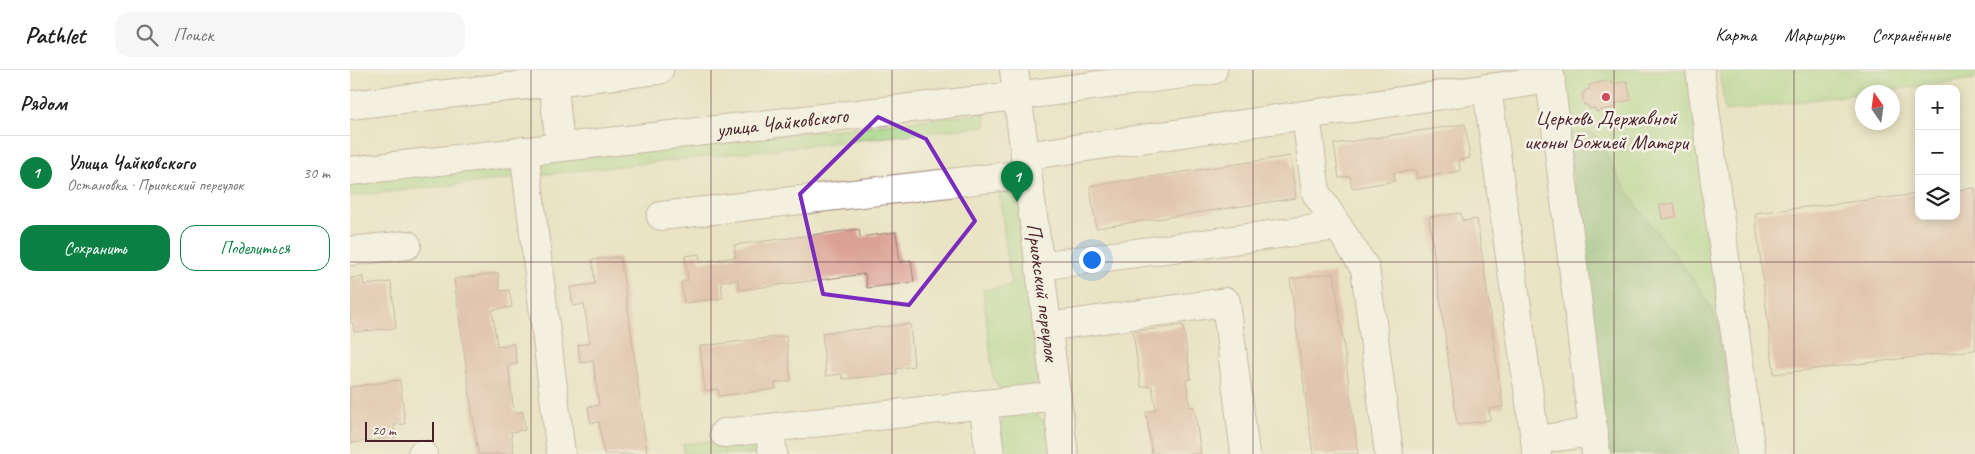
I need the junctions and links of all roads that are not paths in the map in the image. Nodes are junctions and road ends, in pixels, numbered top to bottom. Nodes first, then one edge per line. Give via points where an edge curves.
1 (659, 70) edge
2 (1213, 70) edge
3 (1700, 70) edge
4 (1550, 74) edge
5 (552, 76) edge
6 (1015, 83) edge
7 (1487, 88) junction
8 (350, 105) edge
9 (1306, 115) junction
10 (560, 147) junction
11 (524, 151) junction
12 (1026, 165) junction
13 (350, 171) edge
14 (661, 216) dead end
15 (1337, 226) junction
16 (407, 245) dead end
17 (350, 251) edge
18 (1039, 266) junction
19 (1047, 327) junction
20 (1056, 396) junction
21 (983, 404) junction
22 (724, 433) dead end
23 (771, 441) edge
24 (1595, 443) edge
25 (1536, 447) edge
26 (561, 454) edge
27 (990, 454) edge
28 (1064, 454) edge
29 (1245, 454) edge
30 (1389, 454) edge
31 (1751, 454) edge

1 - 5 street
2 - 6 street, улица Чайковского
3 - 31 street
4 - 7 street
4 - 24 street
5 - 8 street
5 - 10 street
6 - 10 street, улица Чайковского
6 - 12 street, Приокский переулок
7 - 9 street
7 - 25 street
9 - 12 street
9 - 15 street via 1316,193
10 - 11 street, улица Чайковского
11 - 13 street, улица Чайковского
11 - 26 street
12 - 14 street
12 - 18 street, Приокский переулок
15 - 18 street
15 - 30 street via 1364,268
16 - 17 street
18 - 19 street, Приокский переулок
19 - 20 street, Приокский переулок
19 - 29 street via 1226,302
20 - 21 street
20 - 28 street, Приокский переулок
21 - 23 street
21 - 27 street
22 - 23 street
24 - 25 street

